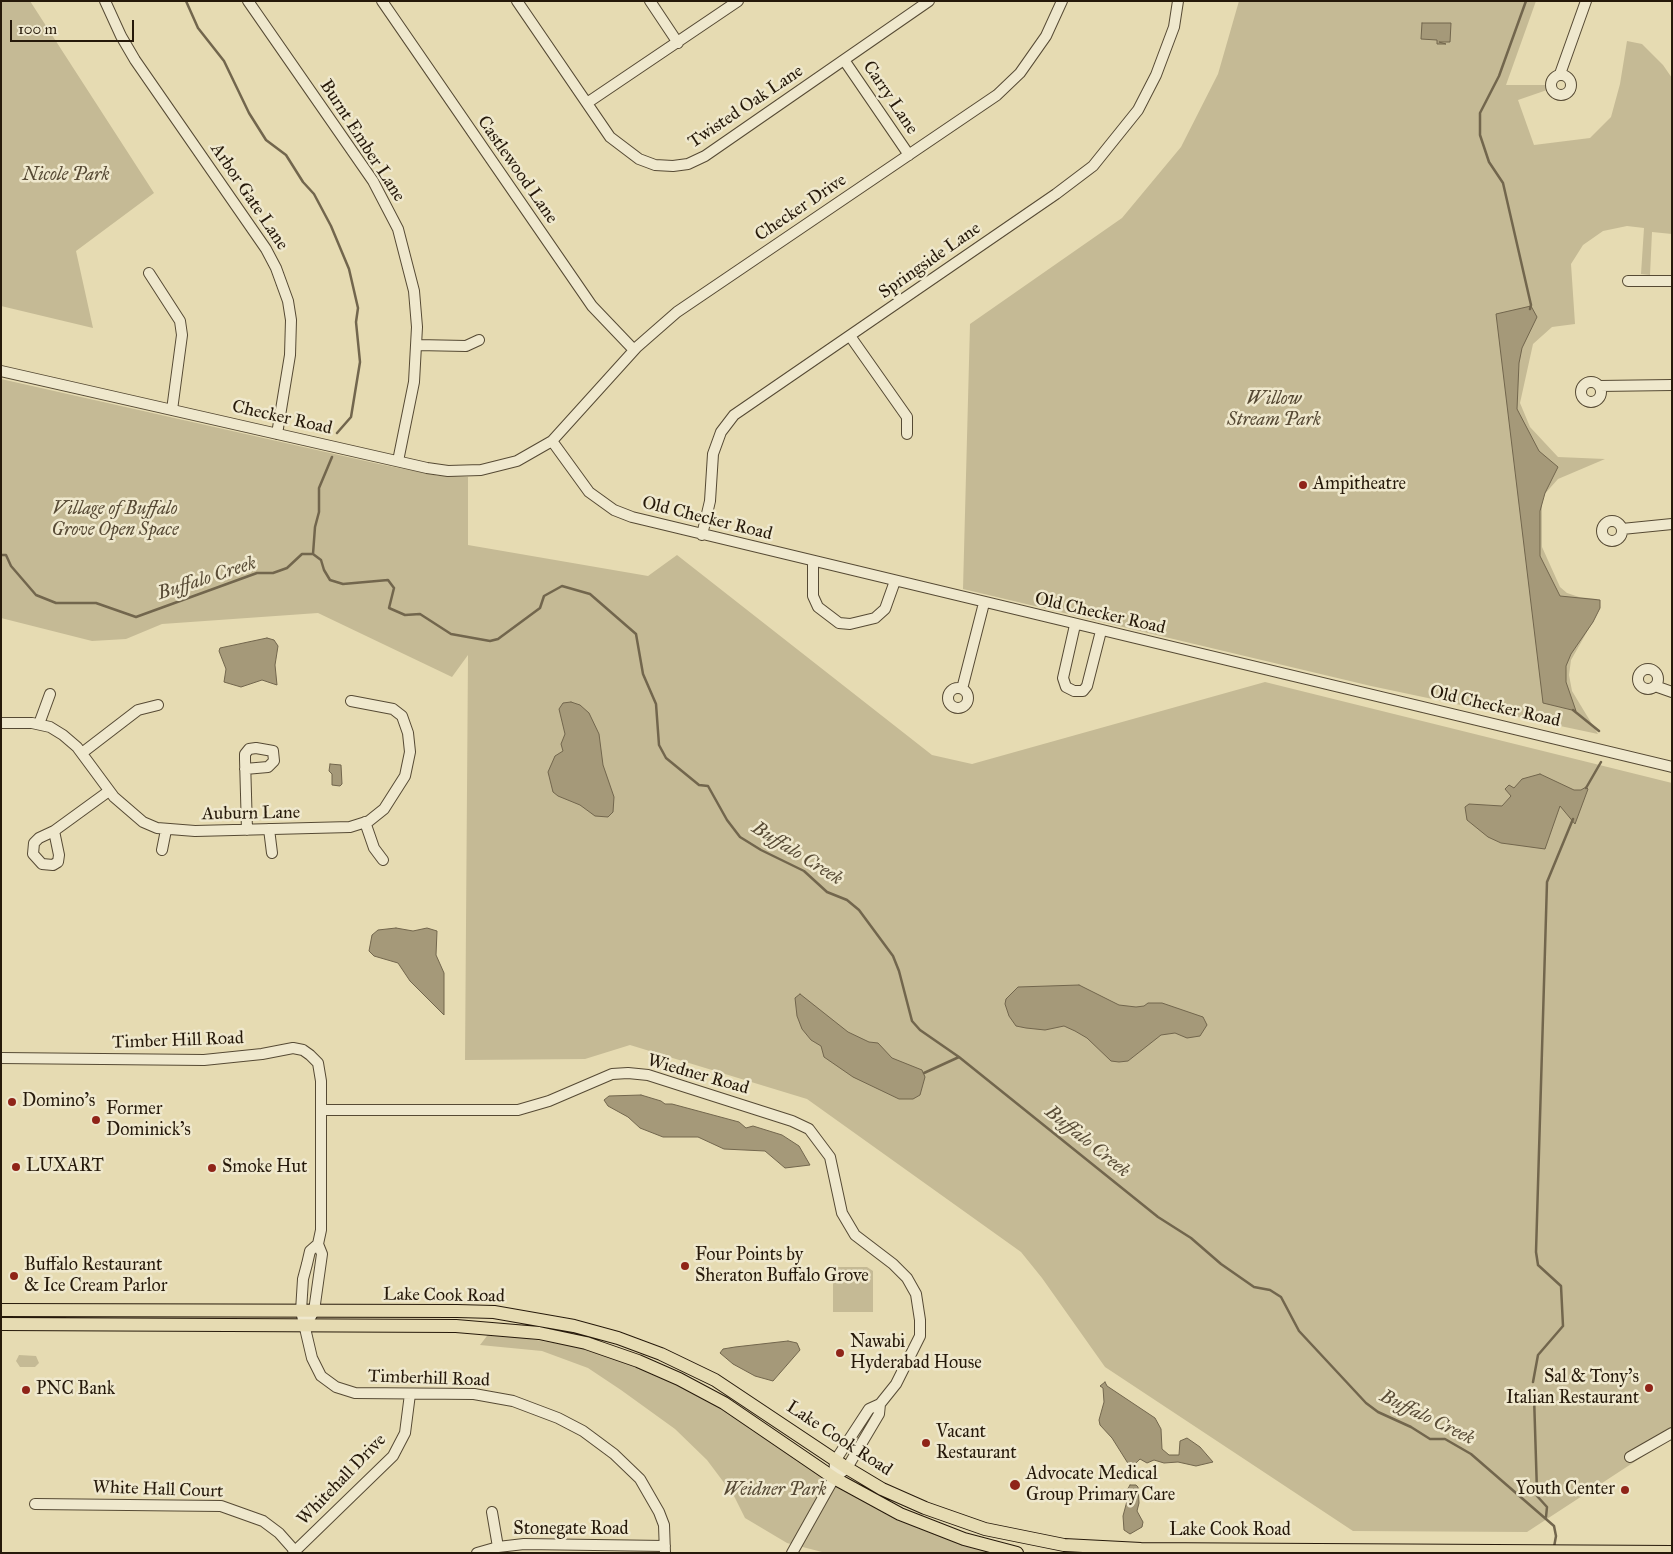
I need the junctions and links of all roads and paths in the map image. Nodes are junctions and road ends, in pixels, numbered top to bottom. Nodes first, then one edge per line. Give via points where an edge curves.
1 (105, 1) edge
2 (248, 1) edge
3 (382, 1) edge
4 (516, 1) edge
5 (650, 1) edge
6 (738, 1) edge
7 (929, 1) edge
8 (1062, 1) edge
9 (1178, 1) edge
10 (1586, 1) edge
11 (678, 43) junction
12 (844, 60) junction
13 (1560, 74) dead end
14 (586, 103) junction
15 (909, 154) junction
16 (148, 273) dead end
17 (1628, 281) dead end
18 (1672, 281) edge
19 (850, 336) junction
20 (479, 340) dead end
21 (417, 345) junction
22 (634, 350) junction
23 (1, 371) edge
24 (1672, 385) edge
25 (1599, 386) dead end
26 (172, 410) junction
27 (277, 434) junction
28 (907, 434) dead end
29 (552, 441) junction
30 (398, 461) junction
31 (1672, 524) edge
32 (1622, 528) dead end
33 (702, 535) junction
34 (813, 561) junction
35 (895, 582) junction
36 (984, 602) junction
37 (1075, 625) junction
38 (1101, 631) junction
39 (1656, 686) dead end
40 (962, 689) dead end
41 (1672, 692) edge
42 (50, 694) dead end
43 (350, 700) dead end
44 (158, 705) dead end
45 (1, 723) edge
46 (38, 724) junction
47 (82, 753) junction
48 (1672, 767) edge
49 (245, 769) dead end
50 (109, 791) junction
51 (365, 822) junction
52 (269, 829) junction
53 (166, 830) junction
54 (247, 830) junction
55 (54, 831) dead end
56 (162, 850) dead end
57 (272, 853) dead end
58 (383, 860) dead end
59 (1, 1058) edge
60 (321, 1110) junction
61 (318, 1244) junction
62 (1, 1310) edge
63 (307, 1311) junction
64 (1, 1324) edge
65 (306, 1325) junction
66 (410, 1394) junction
67 (880, 1404) junction
68 (1672, 1433) edge
69 (1630, 1457) dead end
70 (835, 1461) junction
71 (847, 1468) junction
72 (834, 1478) junction
73 (36, 1504) dead end
74 (492, 1512) dead end
75 (498, 1547) junction
76 (665, 1549) edge
77 (294, 1552) edge
78 (1672, 1552) edge
79 (477, 1553) edge
80 (792, 1553) edge
81 (1017, 1553) edge

1 - 27 street, Arbor Gate Lane via 135,60 276,268 291,320 290,355
2 - 21 street, Burnt Ember Lane via 387,205 398,229 414,291
3 - 22 street, Castlewood Lane via 592,306
4 - 14 street, Twisted Oak Lane
5 - 11 street
6 - 11 street
7 - 12 street, Twisted Oak Lane
8 - 15 street, Checker Drive via 1046,36 1020,73 997,95
9 - 19 street, Springside Lane via 1174,27 1156,75 1138,110 1093,166
10 - 13 street
11 - 14 street
12 - 14 street, Twisted Oak Lane via 705,156 688,164 655,165 639,159 610,137
12 - 15 street, Carry Lane
15 - 22 street, Checker Drive via 677,312
16 - 26 street via 180,322 182,335
17 - 18 street
19 - 28 street via 907,417
19 - 33 street, Springside Lane via 740,411 721,432 713,454 710,501
20 - 21 street via 466,346
21 - 30 street, Burnt Ember Lane via 414,382
22 - 29 street, Checker Drive
23 - 26 street, Checker Road
24 - 25 street
26 - 27 street, Checker Road
27 - 30 street, Checker Road
29 - 30 street, Checker Road via 517,461 481,470 448,471
29 - 33 street, Old Checker Road via 589,492 607,506 632,517
31 - 32 street
33 - 34 street, Old Checker Road
34 - 35 street, Old Checker Road
34 - 35 street via 813,596 818,607 839,623 850,624 874,618 885,609
35 - 36 street, Old Checker Road
36 - 37 street, Old Checker Road
36 - 40 street
37 - 38 street, Old Checker Road
37 - 38 street via 1063,678 1066,687 1074,691 1083,691 1087,686
38 - 48 street, Old Checker Road
39 - 41 street
42 - 46 street
43 - 51 street, Auburn Lane via 394,708 402,716 408,733 410,752 405,776 384,809
44 - 47 street via 138,710
45 - 46 street, Auburn Lane
46 - 47 street, Auburn Lane via 63,734
47 - 50 street, Auburn Lane
49 - 54 street
50 - 53 street, Auburn Lane via 131,814
50 - 55 street
51 - 52 street, Auburn Lane via 350,828
51 - 58 street via 374,848
52 - 54 street, Auburn Lane
52 - 57 street
53 - 54 street, Auburn Lane
53 - 56 street
59 - 60 street, Timber Hill Road via 204,1060 292,1048 303,1050 318,1062
60 - 61 street, Timber Hill Road via 321,1230
60 - 67 street, Wiedner Road via 518,1110 549,1101 612,1074 628,1073 648,1075 809,1129 830,1157 842,1213 855,1235 907,1278 916,1294 920,1336 896,1384
61 - 63 street, Timber Hill Road via 322,1254
61 - 63 street, Timber Hill Road via 310,1251 303,1279
62 - 63 main road, Lake Cook Road
63 - 65 street, Timber Hill Road
63 - 70 main road, Lake Cook Road via 494,1312 606,1334 661,1354 715,1380
64 - 65 main road, Lake Cook Road
65 - 66 street, Timberhill Road via 312,1358 321,1376 336,1387 355,1393
65 - 72 main road, Lake Cook Road via 494,1328 539,1333 586,1344 638,1361 724,1403
66 - 76 street, Timberhill Road via 467,1394 513,1401 544,1411 583,1431 640,1479 664,1525
66 - 77 street, Whitehall Drive via 405,1433 394,1456
67 - 70 street via 869,1409
67 - 71 street via 879,1414
68 - 69 street
70 - 71 main road, Lake Cook Road
70 - 72 street
71 - 72 street
71 - 78 main road, Lake Cook Road via 882,1489 949,1518 1017,1537 1064,1545
72 - 80 street
72 - 81 main road, Lake Cook Road via 900,1514 964,1539
73 - 77 street, White Hall Court via 221,1506 263,1521 279,1533
74 - 75 street
75 - 76 street, Stonegate Road via 524,1544
75 - 79 street, Stonegate Road

